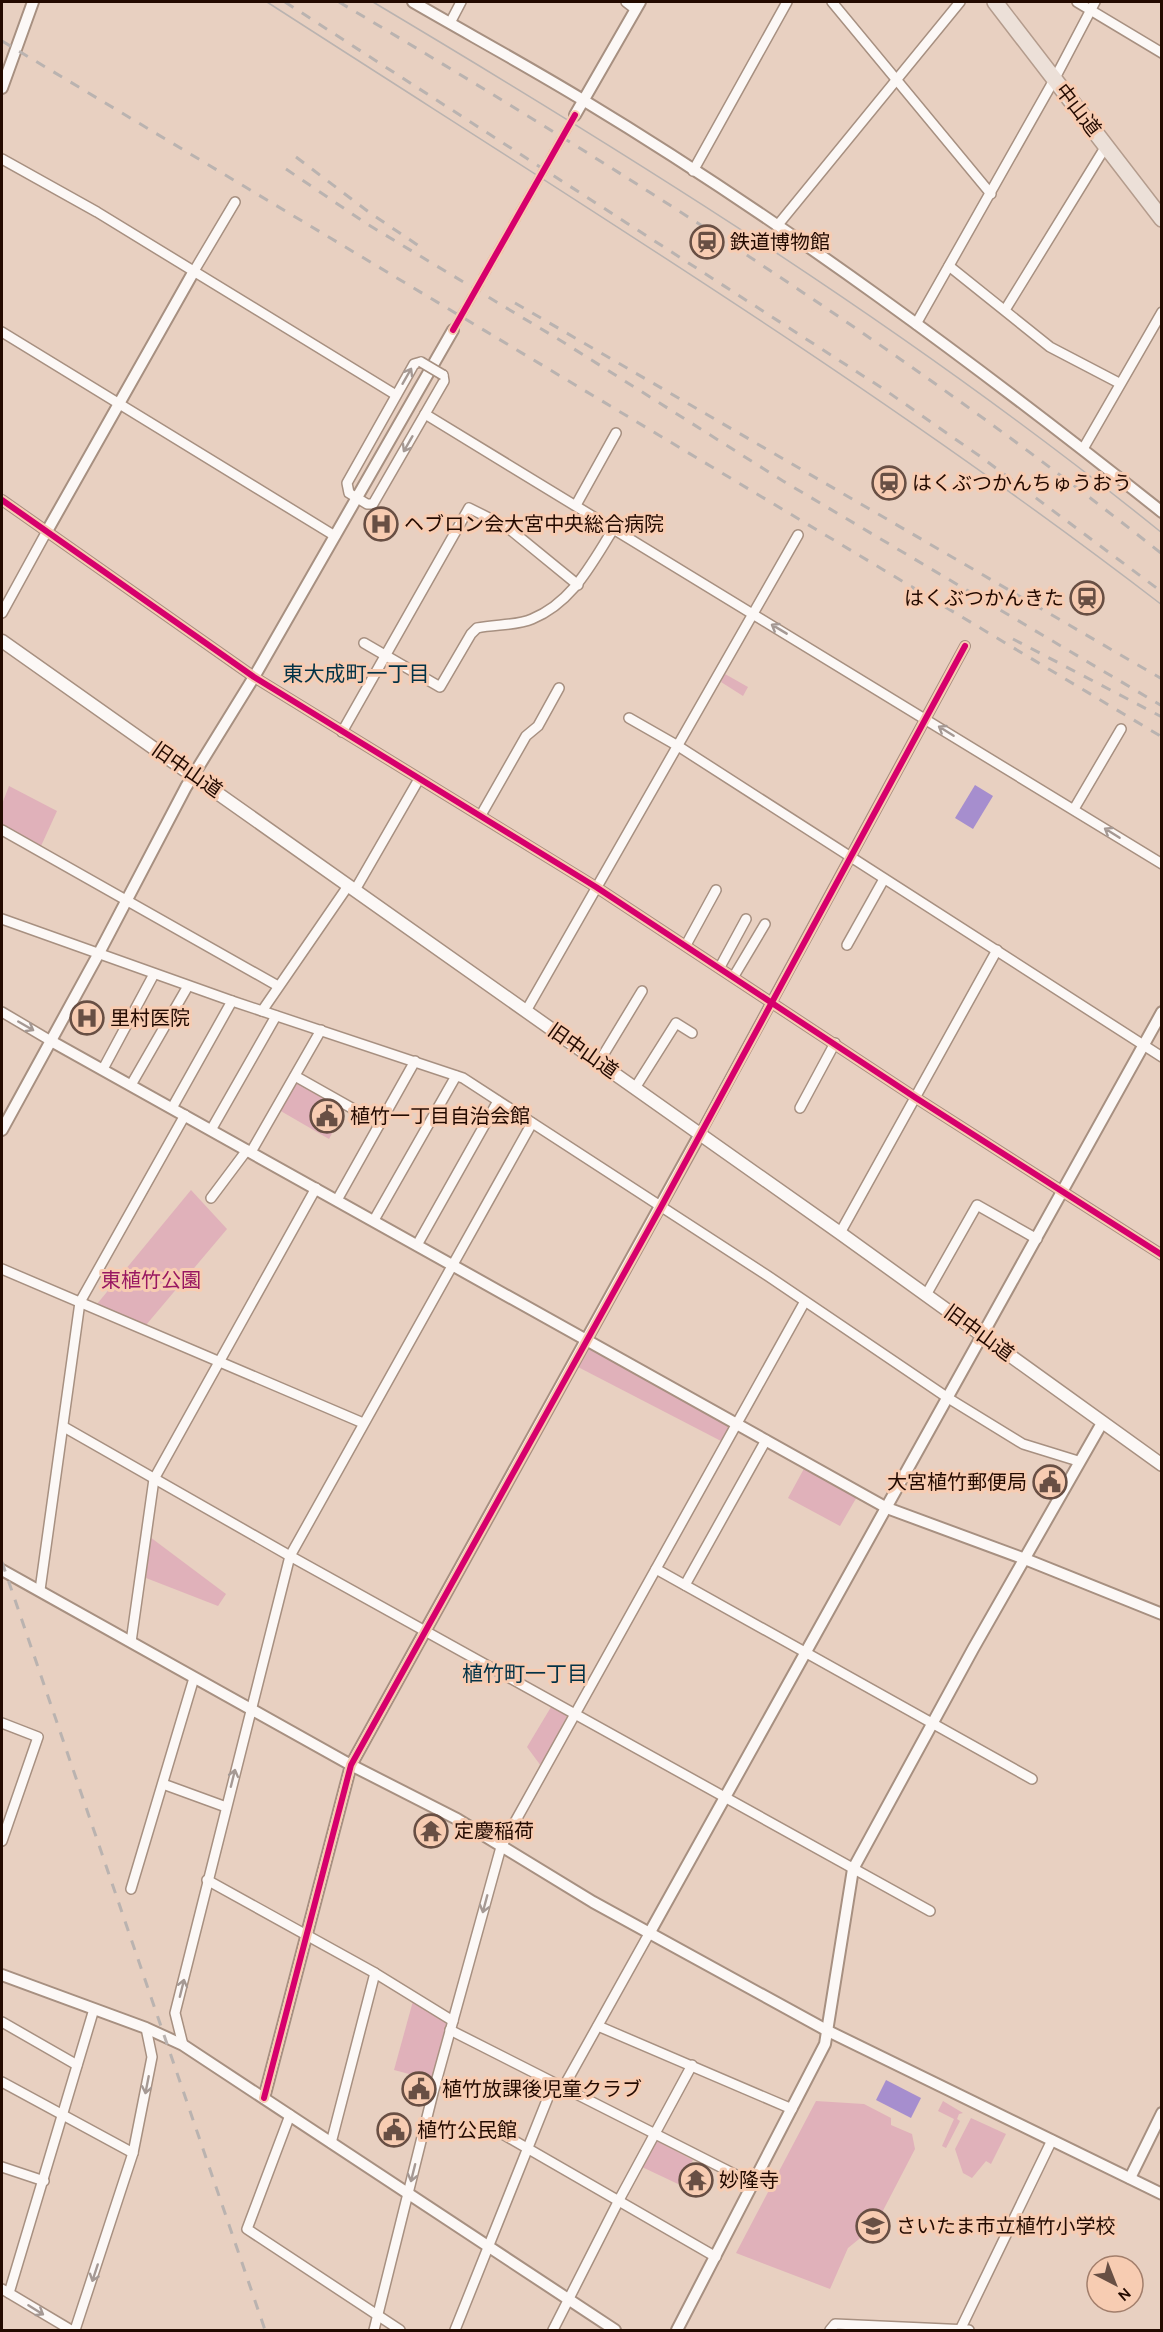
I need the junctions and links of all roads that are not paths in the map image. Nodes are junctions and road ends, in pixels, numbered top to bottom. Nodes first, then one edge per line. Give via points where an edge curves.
1 (33, 2) edge
2 (413, 2) edge
3 (461, 2) edge
4 (626, 2) edge
5 (787, 2) edge
6 (832, 2) edge
7 (960, 2) edge
8 (995, 2) edge
9 (1077, 2) edge
10 (638, 5) edge
11 (1093, 6) edge
12 (450, 23) junction
13 (1161, 53) edge
14 (896, 78) junction
15 (1054, 80) junction
16 (2, 88) edge
17 (583, 100) junction
18 (575, 115) tunnel mouth
19 (1106, 146) junction
20 (2, 159) edge
21 (693, 171) junction
22 (991, 194) junction
23 (235, 202) dead end
24 (1161, 219) edge
25 (777, 226) junction
26 (949, 266) junction
27 (194, 271) junction
28 (1005, 310) junction
29 (1161, 312) edge
30 (916, 324) junction
31 (453, 330) tunnel mouth
32 (2, 332) edge
33 (1119, 383) junction
34 (396, 395) junction
35 (118, 403) junction
36 (425, 414) junction
37 (616, 433) dead end
38 (1083, 449) junction
39 (357, 498) junction
40 (2, 500) edge
41 (576, 505) junction
42 (1161, 512) edge
43 (614, 528) junction
44 (47, 531) junction
45 (798, 535) dead end
46 (335, 536) junction
47 (578, 585) junction
48 (2, 613) edge
49 (753, 614) junction
50 (2, 641) edge
51 (364, 643) dead end
52 (965, 646) dead end
53 (388, 655) junction
54 (254, 677) junction
55 (559, 688) dead end
56 (629, 718) dead end
57 (926, 718) junction
58 (1121, 729) dead end
59 (342, 732) junction
60 (678, 746) junction
61 (194, 774) junction
62 (419, 779) junction
63 (1074, 809) junction
64 (481, 815) junction
65 (2, 830) edge
66 (850, 858) junction
67 (1161, 864) edge
68 (884, 879) junction
69 (596, 887) junction
70 (351, 888) junction
71 (716, 890) dead end
72 (127, 901) junction
73 (2, 919) edge
74 (746, 919) dead end
75 (765, 924) dead end
76 (686, 945) junction
77 (847, 945) dead end
78 (997, 950) junction
79 (99, 953) junction
80 (720, 967) junction
81 (154, 974) junction
82 (734, 976) junction
83 (188, 986) junction
84 (278, 986) junction
85 (642, 991) dead end
86 (232, 1001) junction
87 (773, 1001) junction
88 (262, 1011) junction
89 (526, 1011) junction
90 (2, 1012) edge
91 (1161, 1012) edge
92 (276, 1016) junction
93 (321, 1030) junction
94 (692, 1033) dead end
95 (51, 1041) junction
96 (835, 1043) junction
97 (1143, 1045) junction
98 (1161, 1057) edge
99 (415, 1061) junction
100 (598, 1062) junction
101 (103, 1070) junction
102 (295, 1076) junction
103 (456, 1076) junction
104 (131, 1085) junction
105 (635, 1088) junction
106 (916, 1098) junction
107 (498, 1101) junction
108 (172, 1108) junction
109 (800, 1108) dead end
110 (185, 1115) junction
111 (532, 1123) junction
112 (380, 1124) junction
113 (2, 1130) edge
114 (211, 1130) junction
115 (700, 1134) junction
116 (249, 1151) junction
117 (316, 1188) junction
118 (1063, 1192) junction
119 (211, 1198) dead end
120 (337, 1200) junction
121 (661, 1207) junction
122 (374, 1220) junction
123 (840, 1233) junction
124 (1037, 1239) junction
125 (417, 1245) junction
126 (1161, 1255) edge
127 (453, 1264) junction
128 (2, 1269) edge
129 (926, 1295) junction
130 (80, 1302) junction
131 (804, 1303) junction
132 (982, 1336) junction
133 (588, 1340) junction
134 (219, 1363) junction
135 (948, 1398) junction
136 (363, 1423) junction
137 (737, 1423) junction
138 (1102, 1423) junction
139 (64, 1427) junction
140 (766, 1440) junction
141 (1078, 1461) junction
142 (1160, 1462) edge
143 (154, 1479) junction
144 (887, 1508) junction
145 (290, 1556) junction
146 (1025, 1559) junction
147 (656, 1569) junction
148 (2, 1570) edge
149 (686, 1586) junction
150 (40, 1590) junction
151 (1161, 1614) edge
152 (426, 1630) junction
153 (131, 1641) junction
154 (804, 1652) junction
155 (194, 1678) junction
156 (251, 1710) junction
157 (575, 1713) junction
158 (2, 1723) edge
159 (932, 1724) junction
160 (351, 1765) junction
161 (1032, 1779) dead end
162 (163, 1784) junction
163 (725, 1797) junction
164 (226, 1807) junction
165 (2, 1841) edge
166 (501, 1847) junction
167 (853, 1869) junction
168 (207, 1880) junction
169 (131, 1889) dead end
170 (930, 1911) dead end
171 (650, 1932) junction
172 (306, 1934) junction
173 (375, 1973) junction
174 (2, 1975) edge
175 (94, 2009) junction
176 (2, 2022) edge
177 (452, 2025) junction
178 (598, 2026) junction
179 (146, 2028) junction
180 (828, 2031) junction
181 (183, 2045) junction
182 (77, 2065) junction
183 (693, 2065) junction
184 (2, 2082) edge
185 (553, 2085) junction
186 (563, 2088) junction
187 (264, 2098) junction
188 (792, 2109) junction
189 (1161, 2113) edge
190 (63, 2115) junction
191 (290, 2115) junction
192 (487, 2125) dead end
193 (656, 2134) junction
194 (1052, 2140) junction
195 (331, 2143) junction
196 (528, 2150) junction
197 (133, 2153) junction
198 (2, 2167) edge
199 (1130, 2178) junction
200 (44, 2181) junction
201 (754, 2184) junction
202 (408, 2193) junction
203 (1161, 2194) edge
204 (619, 2200) junction
205 (489, 2246) junction
206 (716, 2258) junction
207 (5, 2291) edge
208 (569, 2299) junction
209 (377, 2318) junction
210 (960, 2330) edge
211 (73, 2331) edge
212 (374, 2331) edge
213 (400, 2331) edge
214 (454, 2331) edge
215 (553, 2331) edge
216 (615, 2331) edge
217 (677, 2331) edge
218 (830, 2331) edge
219 (969, 2331) edge

1 - 16 street
2 - 12 street
3 - 12 street
4 - 10 street
5 - 21 street
6 - 14 street
7 - 14 street
8 - 15 highway, 中山道
9 - 11 street
10 - 17 street
11 - 13 street
11 - 15 street
12 - 17 street
14 - 22 street
14 - 25 street
15 - 19 highway, 中山道
15 - 22 street
17 - 18 street
17 - 21 street
19 - 24 highway, 中山道
19 - 28 street
20 - 27 street
21 - 25 street
22 - 26 street
23 - 27 street
25 - 30 street
26 - 28 street
26 - 30 street
27 - 34 street
27 - 35 street
28 - 33 street via 1050,346
29 - 33 street
30 - 38 street
31 - 39 street
32 - 35 street
33 - 38 street
34 -> 36 street, bridge via 414,364 421,362 443,375 444,381
34 - 39 street via 346,483
35 - 44 street
35 - 46 street
36 -> 39 street via 373,504
36 - 41 street
37 - 41 street
38 - 42 street
39 - 46 street
40 - 44 street
41 - 43 street
43 - 47 street
43 - 49 street
44 - 48 street
44 - 54 street
45 - 49 street
46 - 54 street
47 - 53 street via 567,598 532,619 477,628 440,687
47 - 53 street via 507,527 469,508
57 -> 49 street
49 - 60 street
50 - 61 main road, 旧中山道
51 - 53 street
52 - 57 street
53 - 59 street
54 - 59 street
54 - 61 street
55 - 64 street
56 - 60 street
63 -> 57 street
57 - 66 street
58 - 63 street
59 - 62 street
60 - 66 street
60 - 69 street
61 - 70 main road, 旧中山道
61 - 72 street
62 - 64 street
62 - 70 street
67 -> 63 street
64 - 69 street
65 - 72 street
66 - 68 street
66 - 87 street
68 - 77 street
68 - 78 street
69 - 76 street
69 - 89 street
70 - 84 street
70 - 89 main road, 旧中山道
71 - 76 street
72 - 79 street
72 - 84 street
73 - 79 street
74 - 80 street
75 - 82 street
76 - 80 street
78 - 97 street
78 - 106 street
79 - 81 street
79 - 95 street
80 - 82 street
81 - 83 street
81 - 101 street
82 - 87 street
83 - 86 street
83 - 104 street
84 - 88 street
85 - 100 street
86 - 88 street
86 - 108 street
87 - 96 street
87 - 115 street
88 - 92 street
89 - 100 main road, 旧中山道
90 -> 95 street
91 - 97 street
92 - 93 street
92 - 114 street
93 - 99 street
93 - 102 street
94 - 105 street via 675,1023
95 - 101 street
95 - 113 street
96 - 106 street
96 - 109 street
97 - 98 street
97 - 118 street
99 - 103 street
99 - 112 street
100 - 105 main road, 旧中山道
101 - 104 street
102 - 112 street
102 - 116 street
103 - 107 street
103 - 122 street
104 - 108 street
105 - 115 main road, 旧中山道
106 - 118 street
106 - 123 street
107 - 111 street
107 - 125 street
108 - 110 street
110 - 114 street
110 - 130 street
111 - 121 street
111 - 127 street
112 - 120 street
114 - 116 street
115 - 121 street
115 - 123 main road, 旧中山道
116 - 117 street
116 - 119 street
117 - 120 street
117 - 134 street
118 - 124 street
118 - 126 street
120 - 122 street
121 - 131 street
121 - 133 street
122 - 125 street
123 - 129 main road, 旧中山道
124 - 129 street via 977,1206
124 - 132 street
125 - 127 street
127 - 133 street
127 - 136 street
128 - 130 street
129 - 132 main road, 旧中山道
130 - 134 street
130 - 139 street
131 - 135 street
131 - 137 street
132 - 135 street
132 - 138 main road, 旧中山道
133 - 137 street
133 - 152 street
134 - 136 street
134 - 143 street
135 - 141 street via 1023,1444
135 - 144 street
136 - 145 street
137 - 140 street
137 - 147 street
138 - 141 street
138 - 142 main road, 旧中山道
139 - 143 street
139 - 150 street
140 - 144 street
140 - 149 street
141 - 146 street
143 - 145 street
143 - 153 street
144 - 146 street
144 - 154 street
145 - 152 street
145 - 156 street
146 - 151 street
146 - 159 street
147 - 149 street
147 - 157 street
148 - 150 street
149 - 154 street
150 - 153 street
152 - 157 street
152 - 160 street
153 - 155 street
154 - 159 street
154 - 163 street
155 - 156 street
155 - 162 street
156 - 160 street
164 -> 156 street
157 - 163 street
157 - 166 street
158 - 165 street via 38,1737
159 - 161 street
159 - 167 street
160 - 166 street via 456,1818
160 - 172 street
162 - 164 street
162 - 169 street
163 - 167 street
163 - 171 street
164 - 168 street
166 - 171 street
166 -> 177 street
167 - 170 street
167 - 180 street
168 - 172 street
181 -> 168 street via 175,2013
171 - 178 street
171 - 180 street
172 - 173 street
172 - 187 street
173 - 177 street
173 - 195 street
174 - 175 street
175 - 179 street
175 - 182 street
176 - 182 street
177 - 185 street
177 -> 202 street
178 - 183 street
178 - 186 street
179 - 181 street
179 -> 197 street via 152,2057
180 - 188 street
180 - 194 street
181 - 187 street
182 - 190 street
183 - 188 street
183 - 193 street
184 - 190 street
185 - 186 street
185 - 196 street
186 - 193 street
187 - 191 street
188 - 201 street
189 - 199 street
190 - 197 street
190 - 200 street
191 - 195 street
191 - 209 street via 247,2229
192 - 196 street
193 - 201 street
193 - 204 street
194 - 199 street
194 - 210 street
195 - 202 street
196 - 204 street
196 - 205 street
197 -> 211 street
198 - 200 street
199 - 203 street
200 - 207 street
201 - 206 street
202 - 205 street
202 - 209 street
204 - 206 street
204 - 208 street
205 - 208 street
205 - 214 street
206 - 217 street
207 -> 211 street
208 - 215 street
208 - 216 street
209 - 212 street
209 - 213 street
210 - 218 street via 835,2324
210 - 219 street

